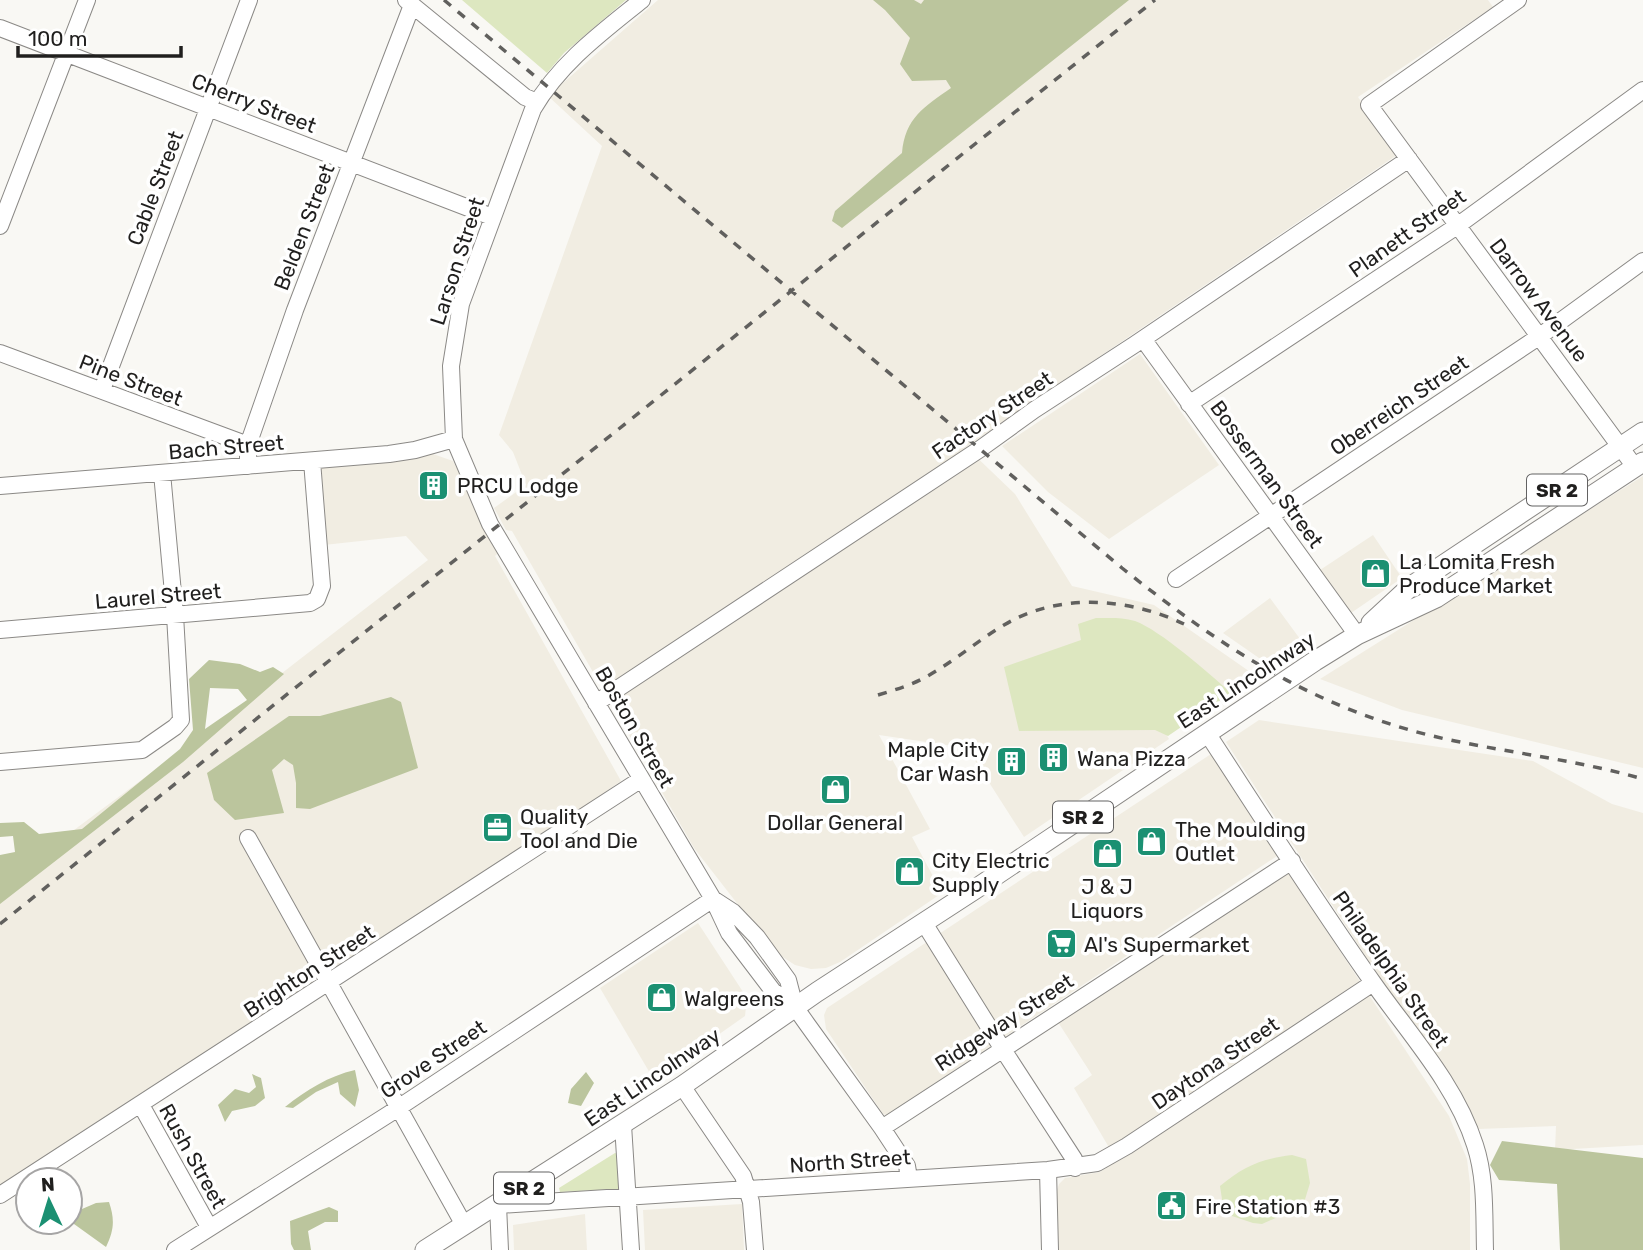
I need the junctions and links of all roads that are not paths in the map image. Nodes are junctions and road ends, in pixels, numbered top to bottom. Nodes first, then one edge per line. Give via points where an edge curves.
1 (87, 0) edge
2 (249, 0) edge
3 (642, 0) edge
4 (1518, 0) edge
5 (409, 3) edge
6 (0, 28) edge
7 (66, 54) junction
8 (1643, 89) edge
9 (537, 103) junction
10 (207, 108) junction
11 (1409, 159) junction
12 (351, 161) junction
13 (6, 193) edge
14 (492, 217) junction
15 (0, 226) edge
16 (1457, 226) junction
17 (1643, 261) edge
18 (1540, 336) junction
19 (1143, 339) junction
20 (0, 353) edge
21 (102, 390) junction
22 (1189, 404) junction
23 (1643, 432) edge
24 (454, 439) junction
25 (248, 446) junction
26 (1621, 447) junction
27 (312, 461) junction
28 (1639, 465) edge
29 (248, 466) junction
30 (162, 473) junction
31 (0, 486) edge
32 (1271, 516) junction
33 (1176, 579) dead end
34 (175, 615) junction
35 (0, 630) edge
36 (1357, 635) junction
37 (596, 703) junction
38 (1207, 733) junction
39 (0, 762) edge
40 (640, 780) junction
41 (248, 838) dead end
42 (1292, 861) junction
43 (713, 899) junction
44 (924, 923) junction
45 (1373, 983) junction
46 (328, 984) junction
47 (795, 1007) junction
48 (1002, 1048) junction
49 (681, 1086) junction
50 (141, 1105) junction
51 (398, 1108) junction
52 (623, 1125) junction
53 (882, 1128) junction
54 (1075, 1168) junction
55 (1048, 1170) junction
56 (909, 1178) junction
57 (748, 1188) junction
58 (0, 1195) edge
59 (628, 1197) junction
60 (498, 1205) junction
61 (464, 1225) junction
62 (209, 1227) junction
63 (174, 1250) edge
64 (425, 1250) edge
65 (500, 1250) edge
66 (631, 1250) edge
67 (755, 1250) edge
68 (1050, 1250) edge
69 (1485, 1250) edge

1 - 7 street
2 - 10 street, Cable Street
3 - 9 street, Larson Street via 578,52
4 - 11 street, Darrow Avenue via 1369,105
5 - 9 street
5 - 12 street, Belden Street
6 - 7 street, Cherry Street
7 - 10 street, Cherry Street
7 - 13 street
8 - 16 street, Planett Street
9 - 14 street, Larson Street
10 - 12 street, Cherry Street
10 - 21 street, Cable Street
11 - 16 street, Darrow Avenue
11 - 19 street, Factory Street
12 - 14 street, Cherry Street
12 - 25 street, Belden Street
13 - 15 street
14 - 24 street, Larson Street via 457,321 451,366
16 - 18 street, Darrow Avenue
16 - 22 street, Planett Street
17 - 18 street, Oberreich Street
18 - 26 street, Darrow Avenue
18 - 32 street, Oberreich Street
19 - 22 street, Bosserman Street
19 - 37 street, Factory Street
20 - 21 street, Pine Street
21 - 25 street, Pine Street
22 - 32 street, Bosserman Street
23 - 26 main road, East Lincolnway / SR 2
24 - 27 street, Bach Street via 400,453
24 - 37 street, Boston Street via 474,488
25 - 29 street, Belden Street
26 - 28 street, Darrow Avenue
26 - 36 main road, East Lincolnway / SR 2 via 1410,587
27 - 29 street, Bach Street
27 - 34 street, Laurel Street via 322,586 317,599 302,605
28 - 36 main road, East Lincolnway / SR 2 via 1436,598
29 - 30 street, Bach Street
30 - 31 street, Bach Street
30 - 34 street
32 - 33 street, Oberreich Street
32 - 36 street, Bosserman Street
34 - 35 street, Laurel Street
34 - 39 street via 182,709 175,727 142,750
36 - 38 main road, East Lincolnway / SR 2
37 - 40 street, Boston Street
38 - 42 street, Philadelphia Street
38 - 44 main road, East Lincolnway / SR 2
40 - 43 street, Boston Street
40 - 46 street, Brighton Street
41 - 46 street
42 - 45 street, Philadelphia Street
42 - 48 street, Ridgeway Street
43 - 47 street, Boston Street via 729,933 773,990
43 - 51 street, Grove Street
44 - 47 main road, East Lincolnway / SR 2
44 - 48 street
45 - 54 street, Daytona Street via 1121,1150
45 - 69 street, Philadelphia Street via 1446,1084 1475,1143 1482,1169
46 - 50 street, Brighton Street
46 - 51 street
47 - 49 main road, East Lincolnway / SR 2
47 - 53 street, Boston Street
48 - 53 street, Ridgeway Street
48 - 54 street via 1074,1159
49 - 52 main road, East Lincolnway / SR 2
49 - 57 street
50 - 58 street, Brighton Street
50 - 62 street, Rush Street
51 - 61 street
51 - 62 street, Grove Street
52 - 59 street
52 - 60 main road, East Lincolnway / SR 2
53 - 56 street, Boston Street via 907,1166
54 - 55 street, North Street
55 - 56 street, North Street
55 - 68 street
56 - 57 street, North Street
57 - 59 street, North Street
57 - 67 street
59 - 60 street, North Street
59 - 66 street
60 - 61 main road, East Lincolnway / SR 2
60 - 65 street
61 - 64 main road, East Lincolnway / SR 2
62 - 63 street, Grove Street

